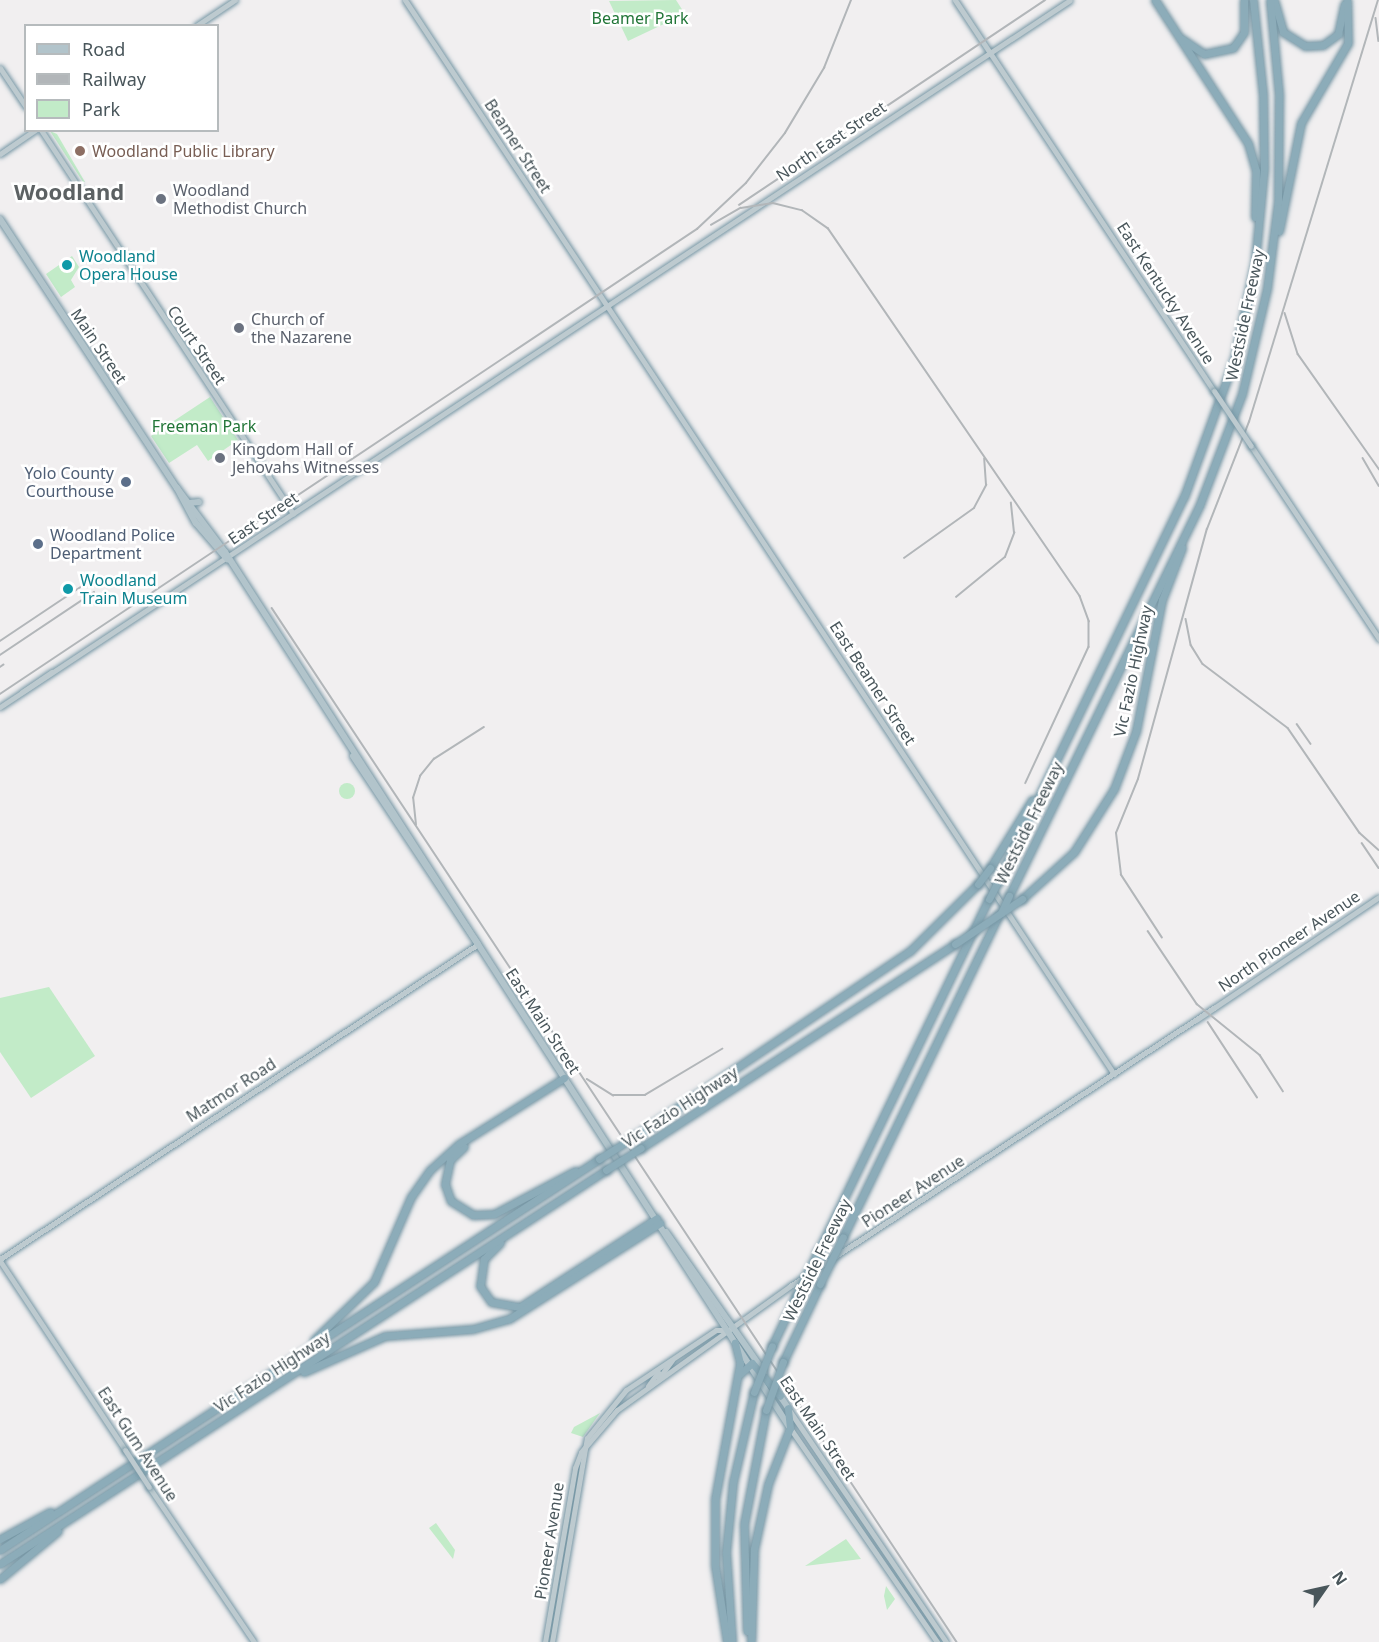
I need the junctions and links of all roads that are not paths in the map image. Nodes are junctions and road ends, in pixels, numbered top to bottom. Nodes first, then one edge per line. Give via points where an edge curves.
1 (235, 0) edge
2 (405, 0) edge
3 (955, 0) edge
4 (1070, 0) edge
5 (1155, 0) edge
6 (1244, 0) edge
7 (1253, 0) edge
8 (1270, 0) edge
9 (1274, 0) edge
10 (1345, 0) edge
11 (199, 24) edge
12 (1179, 36) junction
13 (990, 53) junction
14 (0, 68) edge
15 (24, 104) edge
16 (32, 132) edge
17 (42, 132) edge
18 (0, 154) edge
19 (0, 219) edge
20 (1255, 262) junction
21 (608, 306) junction
22 (1257, 342) junction
23 (176, 488) junction
24 (293, 514) junction
25 (1189, 527) junction
26 (226, 560) junction
27 (1379, 639) edge
28 (0, 707) edge
29 (1051, 770) junction
30 (1379, 897) edge
31 (478, 944) junction
32 (1114, 1074) junction
33 (564, 1078) junction
34 (599, 1160) junction
35 (658, 1221) junction
36 (524, 1223) junction
37 (666, 1232) junction
38 (678, 1257) junction
39 (0, 1260) edge
40 (697, 1271) junction
41 (733, 1325) junction
42 (726, 1330) junction
43 (735, 1344) junction
44 (298, 1354) junction
45 (672, 1360) junction
46 (748, 1364) junction
47 (660, 1368) junction
48 (658, 1379) junction
49 (737, 1379) junction
50 (275, 1386) junction
51 (648, 1386) junction
52 (780, 1396) junction
53 (788, 1408) junction
54 (790, 1428) junction
55 (586, 1448) junction
56 (570, 1495) junction
57 (74, 1501) junction
58 (78, 1514) junction
59 (571, 1534) junction
60 (0, 1539) edge
61 (0, 1550) edge
62 (0, 1564) edge
63 (0, 1579) edge
64 (254, 1642) edge
65 (545, 1642) edge
66 (552, 1642) edge
67 (728, 1642) edge
68 (732, 1642) edge
69 (750, 1642) edge
70 (937, 1642) edge
71 (946, 1642) edge

1 - 11 street
2 - 21 street, Beamer Street
3 - 13 street, East Kentucky Avenue
4 - 13 street, North East Street
5 - 12 highway
6 - 12 highway via 1244,32 1227,51 1204,54
7 - 20 highway, Westside Freeway via 1264,123
8 - 22 highway, Westside Freeway via 1280,158 1274,239
9 - 10 highway via 1283,32 1293,42 1313,47 1338,34 1345,16
10 - 22 highway via 1348,43 1310,103 1293,149
12 - 20 highway via 1251,152 1257,182
13 - 21 street, North East Street
13 - 27 street, East Kentucky Avenue, bridge
14 - 15 street
16 - 18 street
17 - 24 street, Court Street
19 - 23 main road, Main Street
20 - 29 highway, Westside Freeway via 1235,357 1204,452
21 - 24 street, East Street
21 - 32 street, East Beamer Street
22 - 25 highway, Westside Freeway via 1228,436
23 - 26 main road, Main Street
23 - 26 main road, Main Street via 196,523
24 - 26 street, East Street
25 - 36 highway, Vic Fazio Highway, bridge via 1162,600 1136,731 1114,789 1074,852 1022,899
25 - 69 highway, Westside Freeway, bridge via 783,1362 766,1410 744,1524
26 - 28 street, East Street
26 - 31 main road, East Main Street
29 - 34 highway, Vic Fazio Highway, bridge via 978,884 910,951
29 - 68 highway, Westside Freeway, bridge via 772,1346 754,1392 733,1482 726,1552
30 - 32 street, North Pioneer Avenue
31 - 33 main road, East Main Street
31 - 39 street, Matmor Road
32 - 41 street, Pioneer Avenue
33 - 34 highway via 455,1153 444,1176 446,1191 463,1211 487,1215
33 - 35 main road, East Main Street
33 - 44 highway via 459,1144 430,1170 365,1294
34 - 44 highway, Vic Fazio Highway
35 - 36 highway via 527,1304 500,1307 484,1294 479,1269 488,1253
35 - 37 main road, East Main Street
35 - 50 highway via 509,1319 473,1329 373,1340
36 - 50 highway, Vic Fazio Highway
37 - 38 main road, East Main Street
37 - 40 main road, East Main Street
38 - 40 main road
38 - 42 main road, East Main Street
39 - 64 street, East Gum Avenue, bridge
40 - 41 main road, East Main Street
41 - 42 street, Pioneer Avenue
41 - 52 main road, East Main Street
42 - 43 main road, East Main Street
42 - 45 street, Pioneer Avenue via 716,1330
42 - 48 street, Pioneer Avenue
43 - 46 main road, East Main Street
43 - 49 highway
44 - 57 highway, Vic Fazio Highway
45 - 47 street, Pioneer Avenue
45 - 48 street
46 - 49 highway
46 - 52 highway
46 - 54 main road, East Main Street
47 - 51 street
47 - 55 street, Pioneer Avenue via 619,1397 587,1438
48 - 51 street, Pioneer Avenue
49 - 67 highway via 715,1499 715,1565
50 - 58 highway, Vic Fazio Highway
51 - 55 street, Pioneer Avenue via 617,1410
52 - 53 main road, East Main Street
53 - 54 highway
53 - 71 street, East Main Street
54 - 69 highway via 761,1511
54 - 70 street, East Main Street
55 - 56 street, Pioneer Avenue
55 - 59 street, Pioneer Avenue
56 - 59 street
56 - 65 street, Pioneer Avenue
57 - 60 highway
57 - 61 highway, Vic Fazio Highway
58 - 62 highway, Vic Fazio Highway
58 - 63 highway
59 - 66 street, Pioneer Avenue

